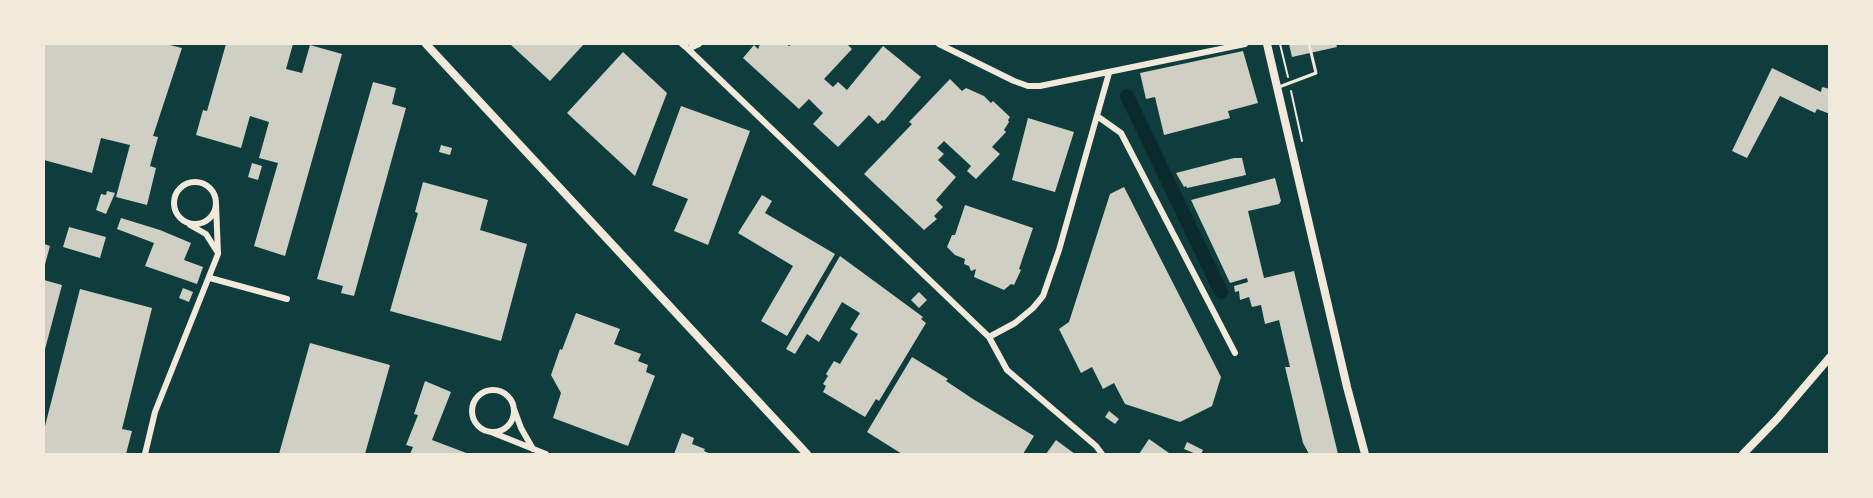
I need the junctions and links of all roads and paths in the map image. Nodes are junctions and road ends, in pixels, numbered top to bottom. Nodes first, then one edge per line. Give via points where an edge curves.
1 (426, 44) edge
2 (682, 44) edge
3 (699, 44) edge
4 (939, 44) edge
5 (1245, 44) edge
6 (1267, 44) edge
7 (1309, 44) edge
8 (688, 49) junction
9 (1109, 73) junction
10 (1277, 87) junction
11 (1097, 116) junction
12 (216, 204) junction
13 (185, 222) junction
14 (218, 254) junction
15 (210, 278) junction
16 (287, 299) dead end
17 (989, 337) junction
18 (1235, 353) dead end
19 (1830, 357) edge
20 (513, 405) junction
21 (483, 429) junction
22 (534, 449) junction
23 (145, 454) edge
24 (546, 454) edge
25 (807, 454) edge
26 (1102, 454) edge
27 (1365, 454) edge
28 (1743, 454) edge

1 - 25 main road
2 - 8 street
3 - 8 street
4 - 9 street via 1028,86
5 - 9 street
6 - 10 street
7 - 10 lane via 1316,73
8 - 17 street
9 - 11 street
10 - 27 street
11 - 17 street via 1043,296 1015,323
11 - 18 street via 1121,133
12 - 13 street via 204,222
12 - 13 street via 207,186 186,184 174,199 176,212
12 - 14 street
13 - 14 street via 206,234
14 - 15 street
15 - 16 street
15 - 23 street via 155,412
17 - 26 street via 1007,370
19 - 28 street
20 - 21 street via 508,425 496,431
20 - 21 street via 498,391 479,395 472,413
20 - 22 street
21 - 22 street
22 - 24 street

